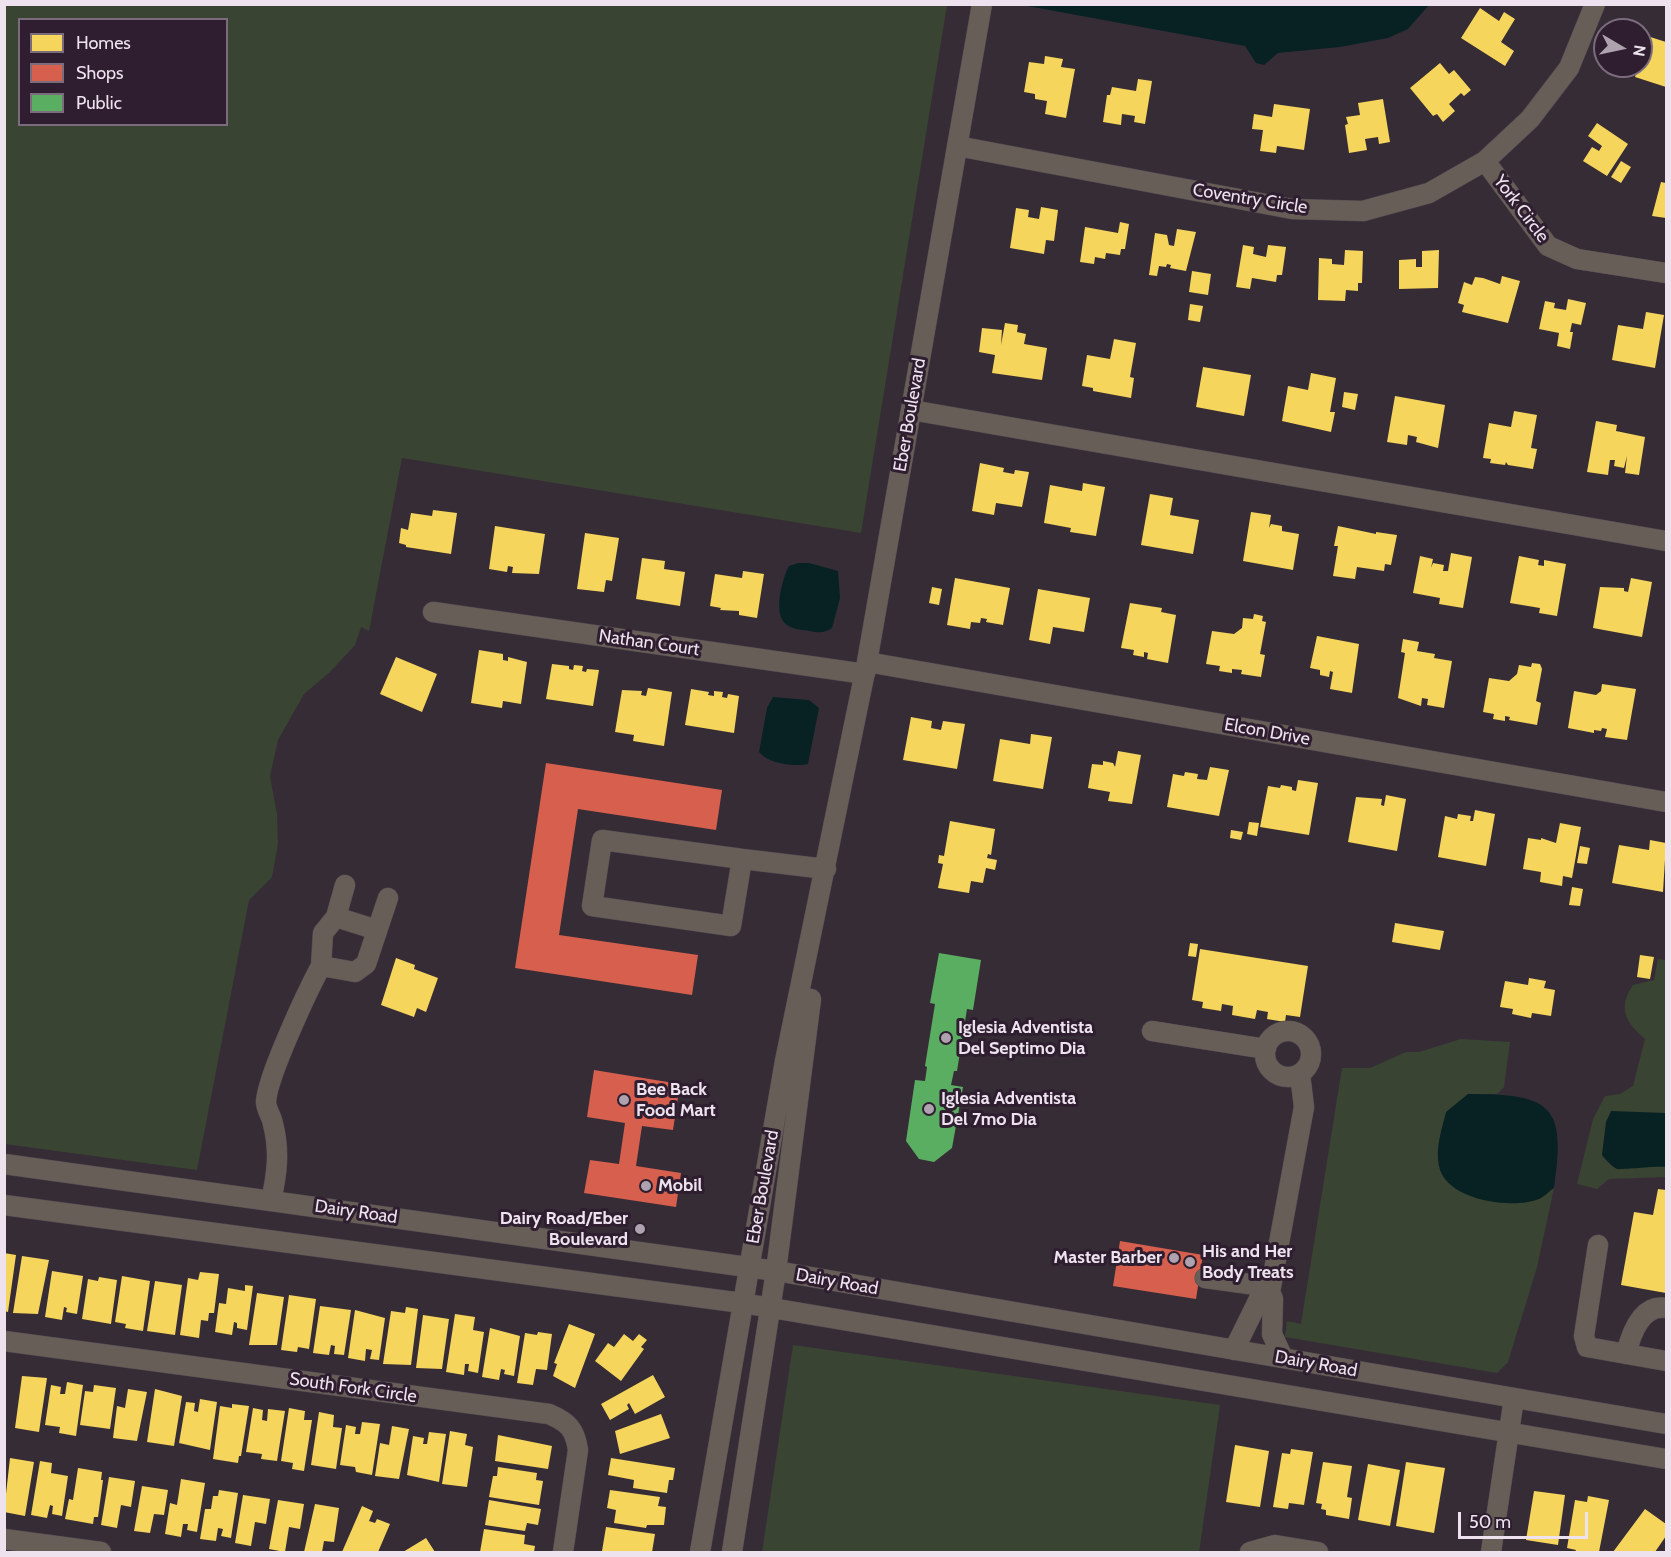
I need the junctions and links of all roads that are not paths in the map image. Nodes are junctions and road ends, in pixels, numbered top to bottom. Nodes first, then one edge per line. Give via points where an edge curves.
1 (982, 4) edge
2 (1595, 4) edge
3 (957, 146) junction
4 (1485, 161) junction
5 (1666, 273) edge
6 (911, 410) junction
7 (1666, 541) edge
8 (433, 612) dead end
9 (866, 668) junction
10 (1666, 802) edge
11 (835, 824) junction
12 (742, 859) junction
13 (826, 869) junction
14 (345, 885) dead end
15 (388, 898) dead end
16 (336, 917) junction
17 (377, 930) junction
18 (321, 966) junction
19 (1152, 1031) dead end
20 (1266, 1049) junction
21 (1300, 1074) junction
22 (4, 1164) edge
23 (271, 1200) junction
24 (4, 1204) edge
25 (1598, 1245) dead end
26 (748, 1268) junction
27 (776, 1271) junction
28 (1205, 1278) dead end
29 (1270, 1290) junction
30 (742, 1303) junction
31 (769, 1308) junction
32 (1666, 1308) edge
33 (4, 1341) edge
34 (1234, 1350) junction
35 (1626, 1354) junction
36 (1282, 1358) junction
37 (1666, 1361) edge
38 (1514, 1398) junction
39 (1666, 1424) edge
40 (1509, 1432) junction
41 (1666, 1459) edge
42 (4, 1539) edge
43 (101, 1552) edge
44 (563, 1552) edge
45 (700, 1552) edge
46 (732, 1552) edge
47 (1250, 1552) edge
48 (1318, 1552) edge
49 (1491, 1552) edge

1 - 3 street, Eber Boulevard
2 - 4 street, Coventry Circle via 1569,68 1530,119
3 - 4 street, Coventry Circle via 1292,209 1363,211 1429,194
3 - 6 street, Eber Boulevard
4 - 5 street, York Circle via 1548,246 1577,260
6 - 7 street
6 - 9 street, Eber Boulevard
8 - 9 street, Nathan Court
9 - 10 street, Elcon Drive
9 - 11 street, Eber Boulevard
11 - 13 street, Eber Boulevard
11 - 27 street, Eber Boulevard
12 - 12 street via 731,926 591,906 602,840
12 - 13 street
13 - 26 street, Eber Boulevard via 785,1061
14 - 16 street
15 - 17 street
16 - 17 street
16 - 18 street via 323,933
17 - 18 street via 366,964 355,972
18 - 23 street via 274,1073 266,1103 279,1160
19 - 20 street
20 - 21 street via 1267,1063 1277,1075
20 - 21 street via 1269,1041 1281,1032 1303,1036 1311,1056
21 - 29 street via 1304,1107
22 - 23 street, Dairy Road
23 - 26 street, Dairy Road
24 - 30 street, Dairy Road
25 - 35 street via 1584,1336 1587,1347
26 - 27 street, Dairy Road
26 - 30 street, Eber Boulevard
27 - 31 street, Eber Boulevard
27 - 34 street, Dairy Road
28 - 29 street
29 - 34 street via 1261,1295
29 - 36 street via 1272,1334
30 - 31 street, Dairy Road
30 - 45 street, Eber Boulevard
31 - 40 street, Dairy Road
31 - 46 street, Eber Boulevard
32 - 35 street via 1659,1307 1644,1315 1631,1334
33 - 44 street, South Fork Circle via 549,1414 567,1422 576,1435 578,1450
34 - 36 street, Dairy Road
35 - 37 street
36 - 38 street, Dairy Road
38 - 39 street, Dairy Road
38 - 40 street
40 - 41 street, Dairy Road
40 - 49 street
42 - 43 street
47 - 48 street via 1275,1545

